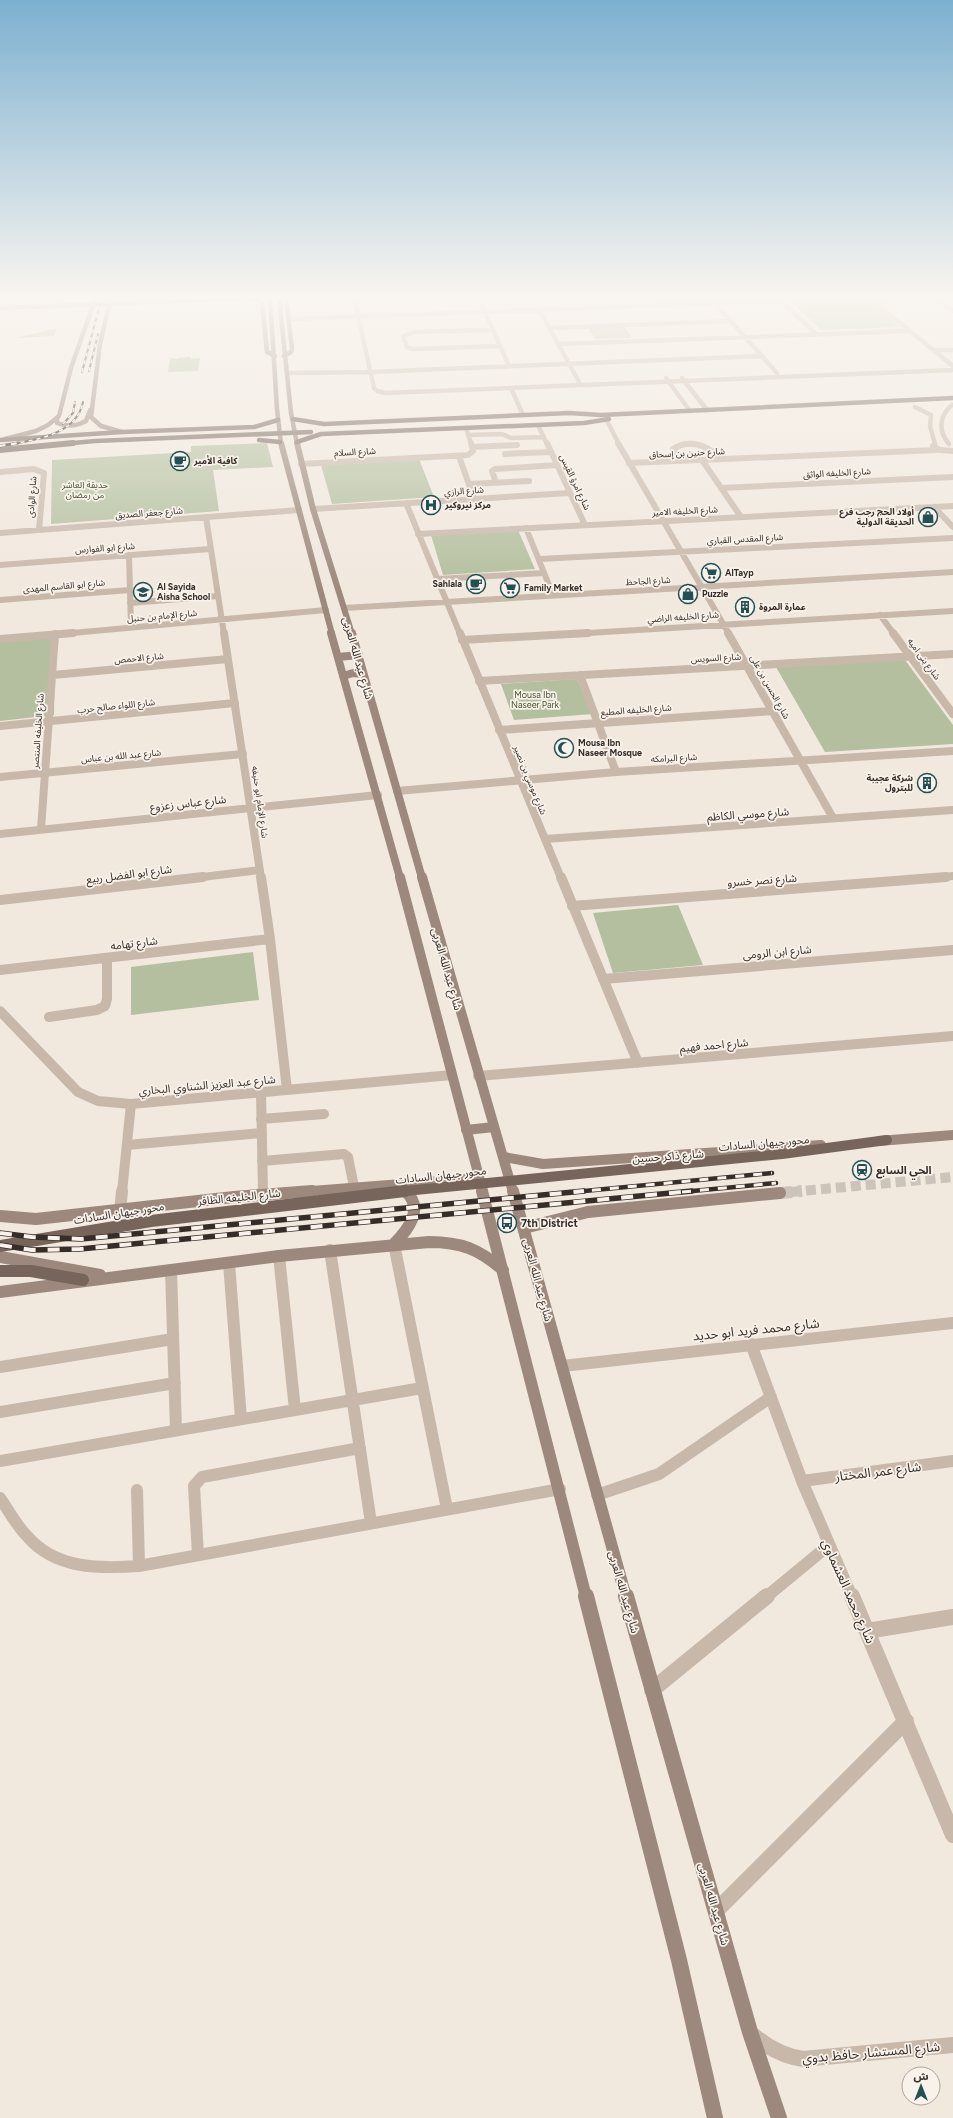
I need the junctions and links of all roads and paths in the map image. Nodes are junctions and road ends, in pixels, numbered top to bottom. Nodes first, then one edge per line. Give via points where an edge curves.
1 (64, 396) edge
2 (93, 396) edge
3 (277, 396) edge
4 (288, 396) edge
5 (514, 396) edge
6 (679, 396) edge
7 (696, 396) edge
8 (953, 398) edge
9 (952, 405) edge
10 (930, 406) dead end
11 (944, 406) dead end
12 (907, 407) dead end
13 (915, 407) junction
14 (863, 409) dead end
15 (91, 410) junction
16 (707, 410) junction
17 (690, 411) junction
18 (944, 413) junction
19 (930, 414) junction
20 (523, 415) junction
21 (604, 417) junction
22 (57, 419) junction
23 (278, 421) junction
24 (290, 422) junction
25 (347, 423) junction
26 (538, 425) junction
27 (226, 428) junction
28 (466, 428) junction
29 (122, 432) junction
30 (345, 433) junction
31 (212, 435) junction
32 (468, 435) junction
33 (544, 437) junction
34 (514, 438) junction
35 (0, 441) edge
36 (218, 441) junction
37 (289, 442) junction
38 (516, 445) junction
39 (952, 446) edge
40 (472, 447) junction
41 (937, 447) junction
42 (0, 450) edge
43 (551, 452) junction
44 (0, 454) edge
45 (505, 454) dead end
46 (520, 454) junction
47 (949, 455) dead end
48 (459, 456) junction
49 (717, 456) junction
50 (677, 458) junction
51 (702, 460) junction
52 (650, 461) junction
53 (628, 462) junction
54 (301, 464) junction
55 (557, 465) junction
56 (523, 467) junction
57 (0, 472) edge
58 (953, 477) edge
59 (529, 481) junction
60 (496, 483) junction
61 (469, 484) junction
62 (721, 488) junction
63 (569, 493) junction
64 (535, 495) junction
65 (474, 499) junction
66 (406, 503) junction
67 (953, 506) edge
68 (934, 507) junction
69 (313, 509) junction
70 (299, 510) junction
71 (206, 517) junction
72 (740, 517) junction
73 (663, 521) junction
74 (585, 525) junction
75 (953, 527) edge
76 (526, 528) junction
77 (39, 530) junction
78 (0, 533) edge
79 (418, 534) junction
80 (953, 538) edge
81 (210, 549) junction
82 (681, 552) junction
83 (129, 555) junction
84 (539, 559) junction
85 (0, 565) edge
86 (953, 572) edge
87 (544, 573) junction
88 (437, 579) junction
89 (702, 587) junction
90 (130, 590) junction
91 (553, 595) junction
92 (218, 596) junction
93 (0, 600) edge
94 (446, 601) junction
95 (130, 603) junction
96 (344, 608) junction
97 (326, 610) junction
98 (953, 611) edge
99 (880, 615) junction
100 (222, 619) junction
101 (723, 624) junction
102 (131, 627) junction
103 (56, 634) junction
104 (0, 639) edge
105 (462, 640) junction
106 (953, 654) edge
107 (359, 655) junction
108 (911, 656) junction
109 (338, 657) junction
110 (228, 659) junction
111 (748, 666) junction
112 (363, 674) junction
113 (52, 675) junction
114 (580, 675) junction
115 (343, 676) junction
116 (479, 681) junction
117 (953, 700) edge
118 (943, 701) junction
119 (235, 703) junction
120 (774, 711) junction
121 (953, 714) edge
122 (49, 721) junction
123 (598, 723) junction
124 (0, 726) edge
125 (499, 730) junction
126 (953, 751) edge
127 (243, 754) junction
128 (801, 761) junction
129 (616, 772) junction
130 (45, 773) junction
131 (0, 777) edge
132 (519, 779) junction
133 (396, 791) junction
134 (378, 795) junction
135 (251, 808) junction
136 (953, 810) edge
137 (833, 818) junction
138 (41, 829) junction
139 (0, 834) edge
140 (545, 839) junction
141 (260, 870) junction
142 (953, 876) edge
143 (0, 900) edge
144 (572, 906) junction
145 (270, 939) junction
146 (953, 950) edge
147 (107, 958) junction
148 (0, 970) edge
149 (602, 979) junction
150 (0, 1011) edge
151 (49, 1017) dead end
152 (953, 1036) edge
153 (638, 1063) junction
154 (452, 1075) junction
155 (478, 1076) junction
156 (287, 1090) junction
157 (261, 1093) junction
158 (130, 1104) junction
159 (324, 1114) dead end
160 (261, 1119) junction
161 (494, 1127) junction
162 (466, 1130) junction
163 (262, 1134) junction
164 (953, 1135) edge
165 (887, 1140) junction
166 (126, 1145) junction
167 (504, 1157) junction
168 (262, 1161) junction
169 (479, 1178) junction
170 (395, 1184) junction
171 (354, 1187) junction
172 (780, 1193) tunnel mouth
173 (263, 1194) junction
174 (120, 1211) junction
175 (0, 1216) edge
176 (524, 1228) junction
177 (394, 1244) junction
178 (0, 1246) edge
179 (330, 1250) junction
180 (279, 1256) junction
181 (0, 1257) edge
182 (229, 1263) junction
183 (171, 1270) junction
184 (503, 1270) junction
185 (0, 1271) edge
186 (108, 1277) junction
187 (82, 1280) junction
188 (3, 1293) edge
189 (953, 1323) edge
190 (174, 1340) junction
191 (751, 1344) junction
192 (562, 1366) junction
193 (0, 1367) edge
194 (175, 1383) junction
195 (422, 1388) junction
196 (771, 1397) junction
197 (353, 1400) junction
198 (295, 1410) junction
199 (0, 1412) edge
200 (241, 1419) junction
201 (176, 1430) junction
202 (360, 1448) junction
203 (0, 1461) edge
204 (953, 1461) edge
205 (802, 1481) junction
206 (560, 1489) junction
207 (137, 1490) dead end
208 (597, 1495) junction
209 (0, 1498) edge
210 (446, 1509) junction
211 (371, 1523) junction
212 (829, 1545) junction
213 (198, 1555) junction
214 (139, 1566) junction
215 (953, 1617) edge
216 (867, 1631) junction
217 (652, 1690) junction
218 (906, 1721) junction
219 (953, 1836) edge
220 (716, 1911) junction
221 (750, 2032) junction
222 (953, 2045) edge
223 (715, 2118) edge
224 (779, 2118) edge

1 - 22 main road
2 - 15 main road
3 - 23 main road
4 - 24 main road
5 - 20 street
6 - 17 street
7 - 16 street
8 - 16 main road
9 - 11 main road
9 - 18 street
10 - 13 main road
12 - 13 main road
13 - 19 street
14 - 21 main road
15 - 22 main road via 86,420 80,424 60,424 56,422
15 - 29 main road via 91,417 95,422
16 - 17 main road
17 - 21 main road
18 - 19 street
18 - 39 street via 941,430
19 - 41 street via 931,429
20 - 21 main road via 584,413
20 - 25 main road
21 - 26 main road via 584,423
21 - 31 main road
21 - 53 street, شارع الحسن بن على
22 - 35 main road via 29,434
23 - 24 main road
23 - 27 main road via 258,426
23 - 37 main road
24 - 25 main road
24 - 37 main road
25 - 30 main road via 340,429
26 - 28 main road
26 - 33 street, شارع امرؤ القيس
27 - 29 main road
27 - 36 main road via 230,434
28 - 30 main road
28 - 32 street
29 - 35 main road
30 - 37 main road via 313,435
31 - 35 main road
31 - 42 main road
32 - 34 street via 502,434
32 - 40 street
33 - 34 street
33 - 43 street, شارع امرؤ القيس
34 - 38 street
36 - 37 main road
36 - 44 main road via 112,444
37 - 54 main road, شارع عبد الله العربى
37 - 70 main road, شارع عبد الله العربى
38 - 40 street
38 - 46 street
39 - 41 street
39 - 41 street
40 - 48 street via 473,453
41 - 47 street
41 - 49 street, شارع حنين بن إسحاق
41 - 51 street, شارع حنين بن إسحاق
43 - 46 street
43 - 55 street, شارع امرؤ القيس
45 - 46 street
48 - 54 street, شارع السلام
48 - 61 street
49 - 50 street, شارع حنين بن إسحاق
49 - 50 street via 710,448 689,444 679,445 673,449
50 - 52 street, شارع حنين بن إسحاق
51 - 52 street, شارع حنين بن إسحاق
51 - 62 street
52 - 53 street, شارع حنين بن إسحاق
53 - 73 street, شارع الحسن بن على
54 - 69 main road, شارع عبد الله العربى
55 - 56 street
55 - 63 street, شارع امرؤ القيس
56 - 59 street
56 - 60 street via 493,469
57 - 77 street, شارع الوادى via 37,469 44,473
58 - 62 street, شارع الخليفه الواثق
59 - 60 street
59 - 64 street
60 - 61 street
61 - 65 street
62 - 72 street
63 - 64 street, شارع الرازي
63 - 74 street, شارع امرؤ القيس
64 - 65 street, شارع الرازي
65 - 66 street, شارع الرازي
66 - 69 street, شارع الرازي
66 - 79 street, شارع موسي بن نصير
67 - 68 street, شارع الخليفه الامير
68 - 72 street, شارع الخليفه الامير
68 - 75 street
69 - 96 main road, شارع عبد الله العربى
70 - 71 street, شارع جعفر الصديق
70 - 97 main road, شارع عبد الله العربى
71 - 77 street, شارع جعفر الصديق
71 - 81 street, شارع الإمام ابو حنيفه
72 - 73 street, شارع الخليفه الامير
73 - 74 street, شارع الخليفه الامير
73 - 82 street, شارع الحسن بن على
74 - 76 street, شارع الخليفه الامير
76 - 79 street, شارع الخليفه الامير
76 - 84 street
77 - 78 street, شارع جعفر الصديق
79 - 88 street, شارع موسي بن نصير
80 - 82 street, شارع المقدس القباري
81 - 83 street, شارع ابو الفوارس
81 - 92 street, شارع الإمام ابو حنيفه
82 - 84 street, شارع المقدس القباري
82 - 89 street, شارع الحسن بن على
83 - 85 street, شارع ابو الفوارس
83 - 90 street
84 - 87 street
86 - 89 street, شارع الجاحظ
87 - 88 street
87 - 91 street
88 - 94 street, شارع موسي بن نصير
89 - 91 street, شارع الجاحظ
89 - 101 street, شارع الحسن بن على
90 - 93 street, شارع ابو القاسم المهدى
90 - 95 street
91 - 94 street, شارع الجاحظ
92 - 95 street
92 - 100 street, شارع الإمام ابو حنيفه
94 - 96 street, شارع الجاحظ
94 - 105 street, شارع موسي بن نصير
95 - 102 street
96 - 107 main road, شارع عبد الله العربى
97 - 100 street, شارع الإمام بن حنبل
97 - 109 main road, شارع عبد الله العربى
98 - 99 street, شارع الخليفه الراضي
99 - 101 street, شارع الخليفه الراضي
99 - 108 street, شارع بنى اميه
100 - 102 street, شارع الإمام بن حنبل
100 - 110 street, شارع الإمام ابو حنيفه
101 - 105 street, شارع الخليفه الراضي
101 - 111 street, شارع الحسن بن على
102 - 103 street, شارع الإمام بن حنبل
103 - 104 street, شارع الإمام بن حنبل
103 - 113 street, شارع الخليفه المنتصر
105 - 116 street, شارع موسي بن نصير
106 - 108 street, شارع السويس
107 - 109 main road
107 - 112 main road, شارع عبد الله العربى
108 - 111 street, شارع السويس
108 - 118 street, شارع بنى اميه
109 - 115 main road, شارع عبد الله العربى
110 - 113 street, شارع الاحمص
110 - 119 street, شارع الإمام ابو حنيفه
111 - 114 street, شارع السويس
111 - 120 street, شارع الحسن بن على
112 - 115 main road
112 - 133 main road, شارع عبد الله العربى
113 - 122 street, شارع الخليفه المنتصر
114 - 116 street, شارع السويس
114 - 123 street
115 - 134 main road, شارع عبد الله العربى
116 - 125 street, شارع موسي بن نصير
117 - 118 street
118 - 121 street, شارع بنى اميه
119 - 122 street, شارع اللواء صالح حرب
119 - 127 street, شارع الإمام ابو حنيفه
120 - 123 street, شارع الخليفه المطيع
120 - 128 street, شارع الحسن بن على
122 - 124 street, شارع اللواء صالح حرب
122 - 130 street, شارع الخليفه المنتصر
123 - 125 street, شارع الخليفه المطيع
123 - 129 street
125 - 132 street, شارع موسي بن نصير
126 - 128 street, شارع البرامكه
127 - 130 street, شارع عبد الله بن عباس
127 - 135 street, شارع الإمام ابو حنيفه
128 - 129 street, شارع البرامكه
128 - 137 street, شارع الحسن بن على
129 - 132 street, شارع البرامكه
130 - 131 street, شارع عبد الله بن عباس
130 - 138 street, شارع الخليفه المنتصر
132 - 133 street, شارع البرامكه
132 - 140 street, شارع موسي بن نصير
133 - 155 main road, شارع عبد الله العربى
134 - 135 street, شارع عباس زعزوع
134 - 154 main road, شارع عبد الله العربى
135 - 138 street, شارع عباس زعزوع
135 - 141 street, شارع الإمام ابو حنيفه
136 - 137 street, شارع موسي الكاظم
137 - 140 street, شارع موسي الكاظم
138 - 139 street, شارع عباس زعزوع
140 - 144 street, شارع موسي بن نصير
141 - 143 street, شارع ابو الفضل ربيع
141 - 145 street, شارع الإمام ابو حنيفه
142 - 144 street, شارع نصر خسرو
144 - 149 street, شارع موسي بن نصير
145 - 147 street, شارع تهامه
145 - 156 street, شارع الإمام ابو حنيفه
146 - 149 street, شارع ابن الرومى
147 - 148 street, شارع تهامه
147 - 151 street via 105,1006 96,1010
149 - 153 street, شارع موسي بن نصير
150 - 158 street, شارع عبد العزيز الشناوي البخاري via 78,1092 98,1101
152 - 153 street, شارع احمد فهيم
153 - 155 street, شارع احمد فهيم
154 - 156 street, شارع عبد العزيز الشناوي البخاري
154 - 162 main road, شارع عبد الله العربى
155 - 161 main road, شارع عبد الله العربى
156 - 157 street, شارع عبد العزيز الشناوي البخاري
157 - 158 street, شارع عبد العزيز الشناوي البخاري
157 - 160 street
158 - 166 street
159 - 160 street
160 - 163 street
161 - 162 main road
161 - 167 main road, شارع عبد الله العربى
162 - 169 main road, شارع عبد الله العربى
163 - 166 street
163 - 168 street
164 - 165 main road, شارع ذاكر حسين
165 - 167 main road, شارع ذاكر حسين via 544,1164
165 - 178 main road, محور جيهان السادات via 815,1151 200,1214 105,1227
166 - 174 street
167 - 176 main road, شارع عبد الله العربى
168 - 171 street via 344,1154 348,1157
168 - 173 street
169 - 170 main road, شارع الخليفه الظافر
169 - 184 main road, شارع عبد الله العربى
170 - 171 main road, شارع الخليفه الظافر
170 - 177 main road via 413,1200 415,1212 413,1223
171 - 173 main road, شارع الخليفه الظافر
172 - 176 main road via 588,1212
173 - 174 main road, شارع الخليفه الظافر
174 - 175 main road, شارع الخليفه الظافر via 36,1219
176 - 192 main road, شارع عبد الله العربى
177 - 179 main road
177 - 184 main road via 449,1242 486,1255
177 - 195 street
179 - 180 main road
179 - 197 street
180 - 182 main road
180 - 198 street
181 - 186 main road
182 - 183 main road
182 - 200 street
183 - 186 main road
183 - 190 street
184 - 206 main road, شارع عبد الله العربى
185 - 187 main road via 31,1271
186 - 187 main road
187 - 188 main road
189 - 191 street, شارع محمد فريد ابو حديد
190 - 193 street
190 - 194 street
191 - 192 street, شارع محمد فريد ابو حديد
191 - 196 street, شارع محمد العشماوي
192 - 208 main road, شارع عبد الله العربى
194 - 199 street
194 - 201 street
195 - 197 street
195 - 210 street
196 - 205 street, شارع محمد العشماوي
196 - 208 street via 659,1474
197 - 198 street
197 - 202 street
198 - 200 street
200 - 201 street
201 - 203 street
202 - 211 street
202 - 213 street via 202,1477 194,1486
204 - 205 street, شارع عمر المختار
205 - 212 street, شارع محمد العشماوي
206 - 210 street
206 - 223 main road, شارع عبد الله العربى via 679,1960
207 - 214 street
208 - 217 main road, شارع عبد الله العربى
209 - 214 street via 29,1539 56,1558 90,1568
210 - 211 street
211 - 213 street
212 - 216 street, شارع محمد العشماوي
212 - 217 street
213 - 214 street
215 - 216 street
216 - 218 street, شارع محمد العشماوي
217 - 220 main road, شارع عبد الله العربى
218 - 219 street, شارع محمد العشماوي
218 - 220 street
220 - 221 main road, شارع عبد الله العربى
221 - 222 street, شارع المستشار حافظ بدوي via 779,2054 796,2059
221 - 224 main road, شارع عبد الله العربى

